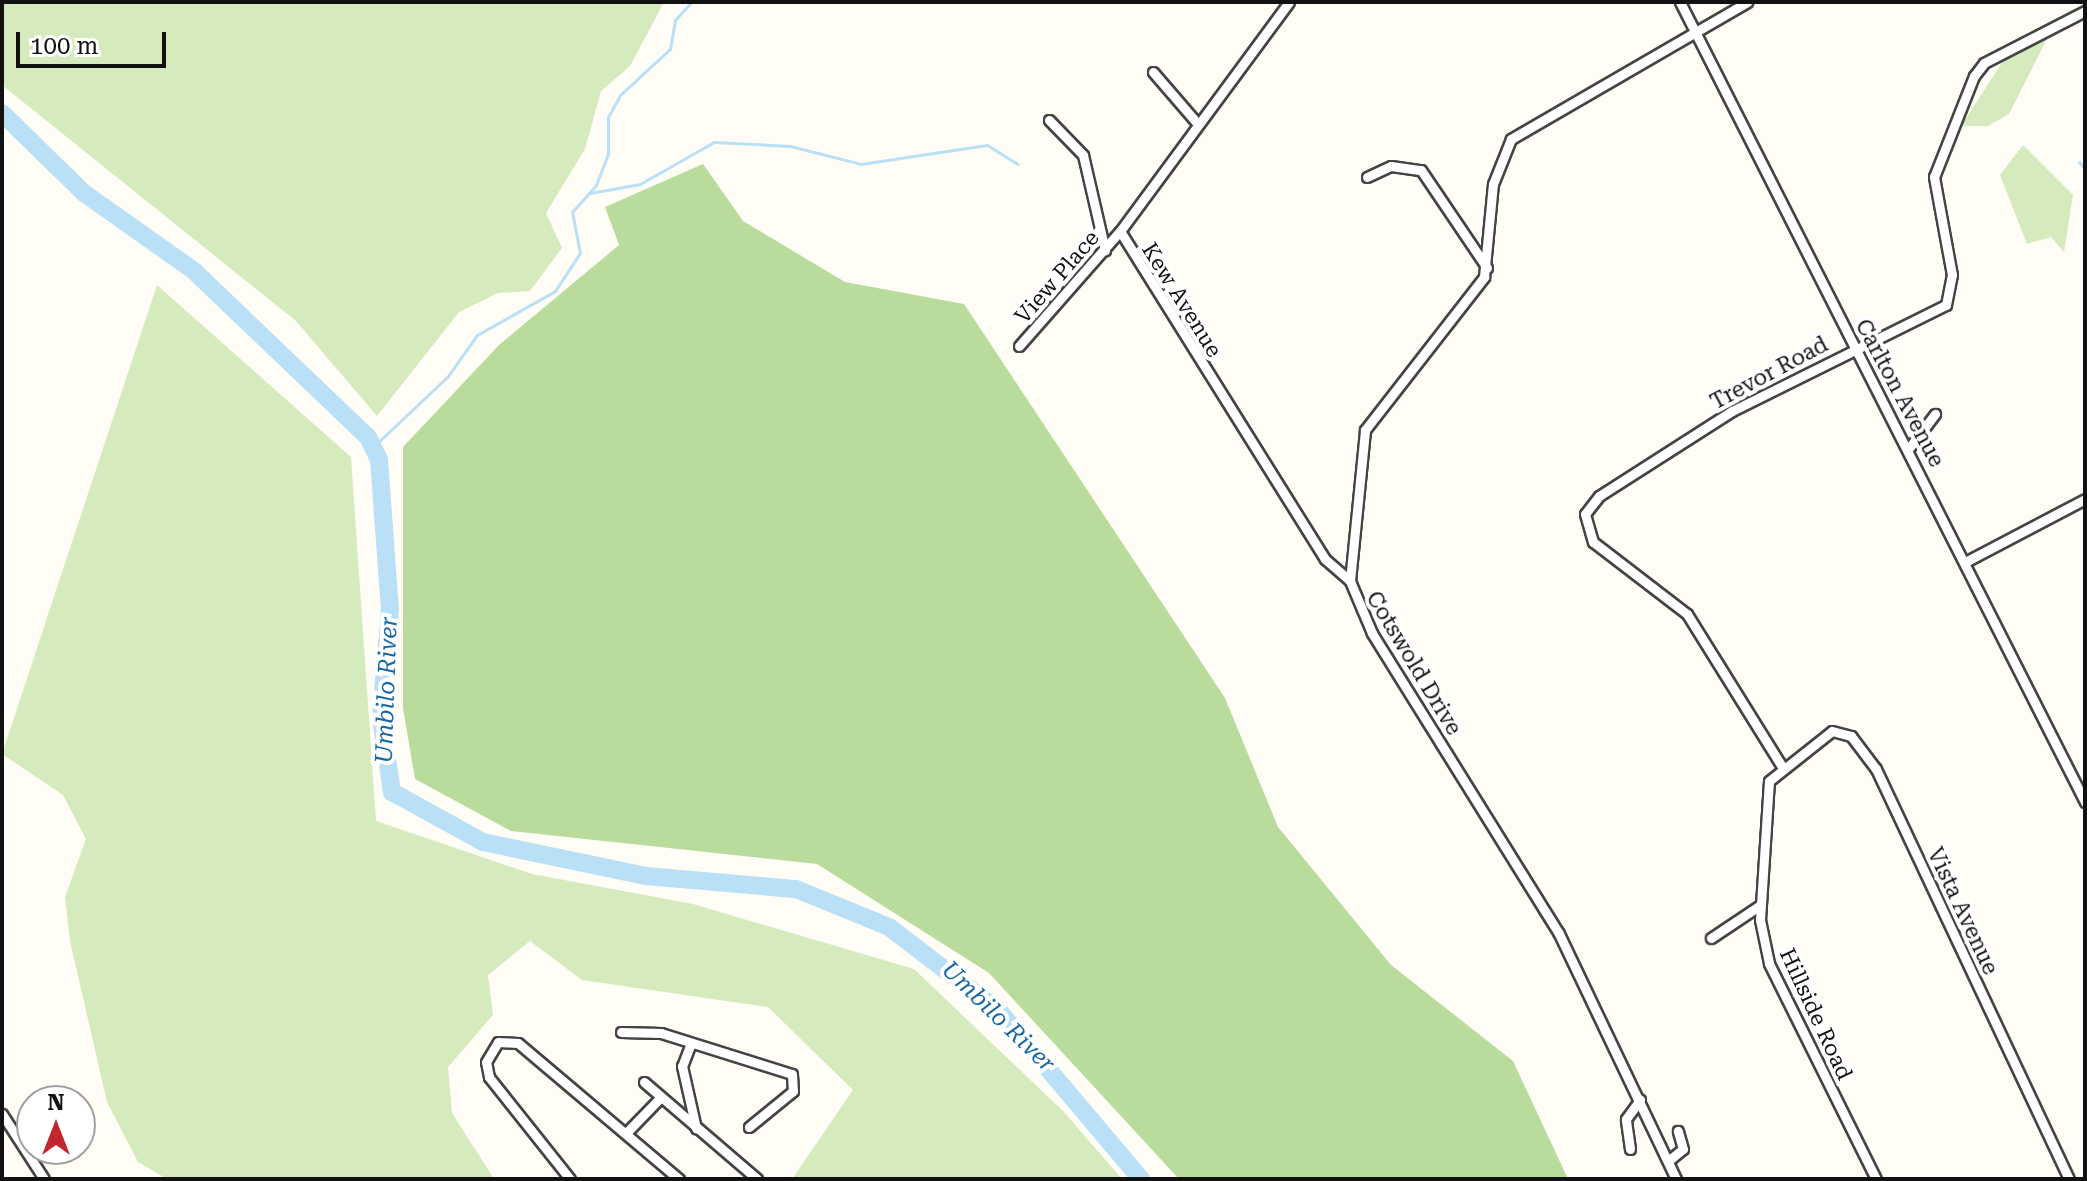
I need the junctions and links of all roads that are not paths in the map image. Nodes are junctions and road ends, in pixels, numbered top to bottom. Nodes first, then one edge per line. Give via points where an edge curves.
1 (1289, 2) edge
2 (1680, 2) edge
3 (1747, 2) edge
4 (2085, 11) edge
5 (1694, 30) junction
6 (1153, 72) dead end
7 (1049, 120) dead end
8 (1197, 123) junction
9 (1367, 177) dead end
10 (1120, 231) junction
11 (1105, 250) junction
12 (1487, 268) junction
13 (1019, 346) dead end
14 (1856, 347) junction
15 (1935, 414) dead end
16 (1909, 448) junction
17 (2085, 499) edge
18 (1967, 561) junction
19 (1350, 581) junction
20 (1781, 765) junction
21 (2085, 802) edge
22 (1759, 906) junction
23 (1711, 938) dead end
24 (621, 1032) dead end
25 (691, 1043) junction
26 (644, 1082) dead end
27 (661, 1097) junction
28 (1640, 1100) junction
29 (2, 1114) edge
30 (749, 1127) dead end
31 (696, 1128) junction
32 (1678, 1131) dead end
33 (626, 1133) junction
34 (1630, 1149) dead end
35 (1668, 1161) junction
36 (44, 1179) edge
37 (570, 1179) edge
38 (679, 1179) edge
39 (757, 1179) edge
40 (1676, 1179) edge
41 (1876, 1179) edge
42 (2069, 1179) edge

1 - 8 street, Kew Avenue
2 - 5 street, Carlton Avenue
3 - 5 street
4 - 14 street, Trevor Road via 1984,63 1974,76 1934,177 1951,295 1930,315
5 - 12 street via 1511,139 1493,184
5 - 14 street, Carlton Avenue
6 - 8 street
7 - 11 street via 1083,155
8 - 10 street, Kew Avenue
9 - 12 street via 1391,166 1421,170
10 - 11 street, View Place
10 - 19 street, Kew Avenue via 1325,559
11 - 13 street, View Place
12 - 19 street, Cotswold Drive via 1365,430
14 - 16 street, Carlton Avenue
14 - 20 street, Trevor Road via 1732,411 1599,496 1585,514 1593,542 1687,614
15 - 16 street
16 - 18 street, Carlton Avenue
17 - 18 street
18 - 21 street, Carlton Avenue
19 - 28 street, Cotswold Drive via 1372,633 1558,932
20 - 22 street, Hillside Road via 1765,793
20 - 42 street, Vista Avenue via 1832,731 1864,747
22 - 23 street
22 - 41 street, Hillside Road via 1769,963
24 - 25 street
25 - 30 street via 792,1074 793,1091
25 - 31 street via 682,1066
26 - 27 street
27 - 31 street
27 - 33 street
28 - 34 street via 1626,1119
28 - 35 street, Cotswold Drive
29 - 36 street
31 - 39 street
32 - 35 street via 1683,1149
33 - 37 street via 518,1043 494,1045 489,1077
33 - 38 street
35 - 40 street, Cotswold Drive

